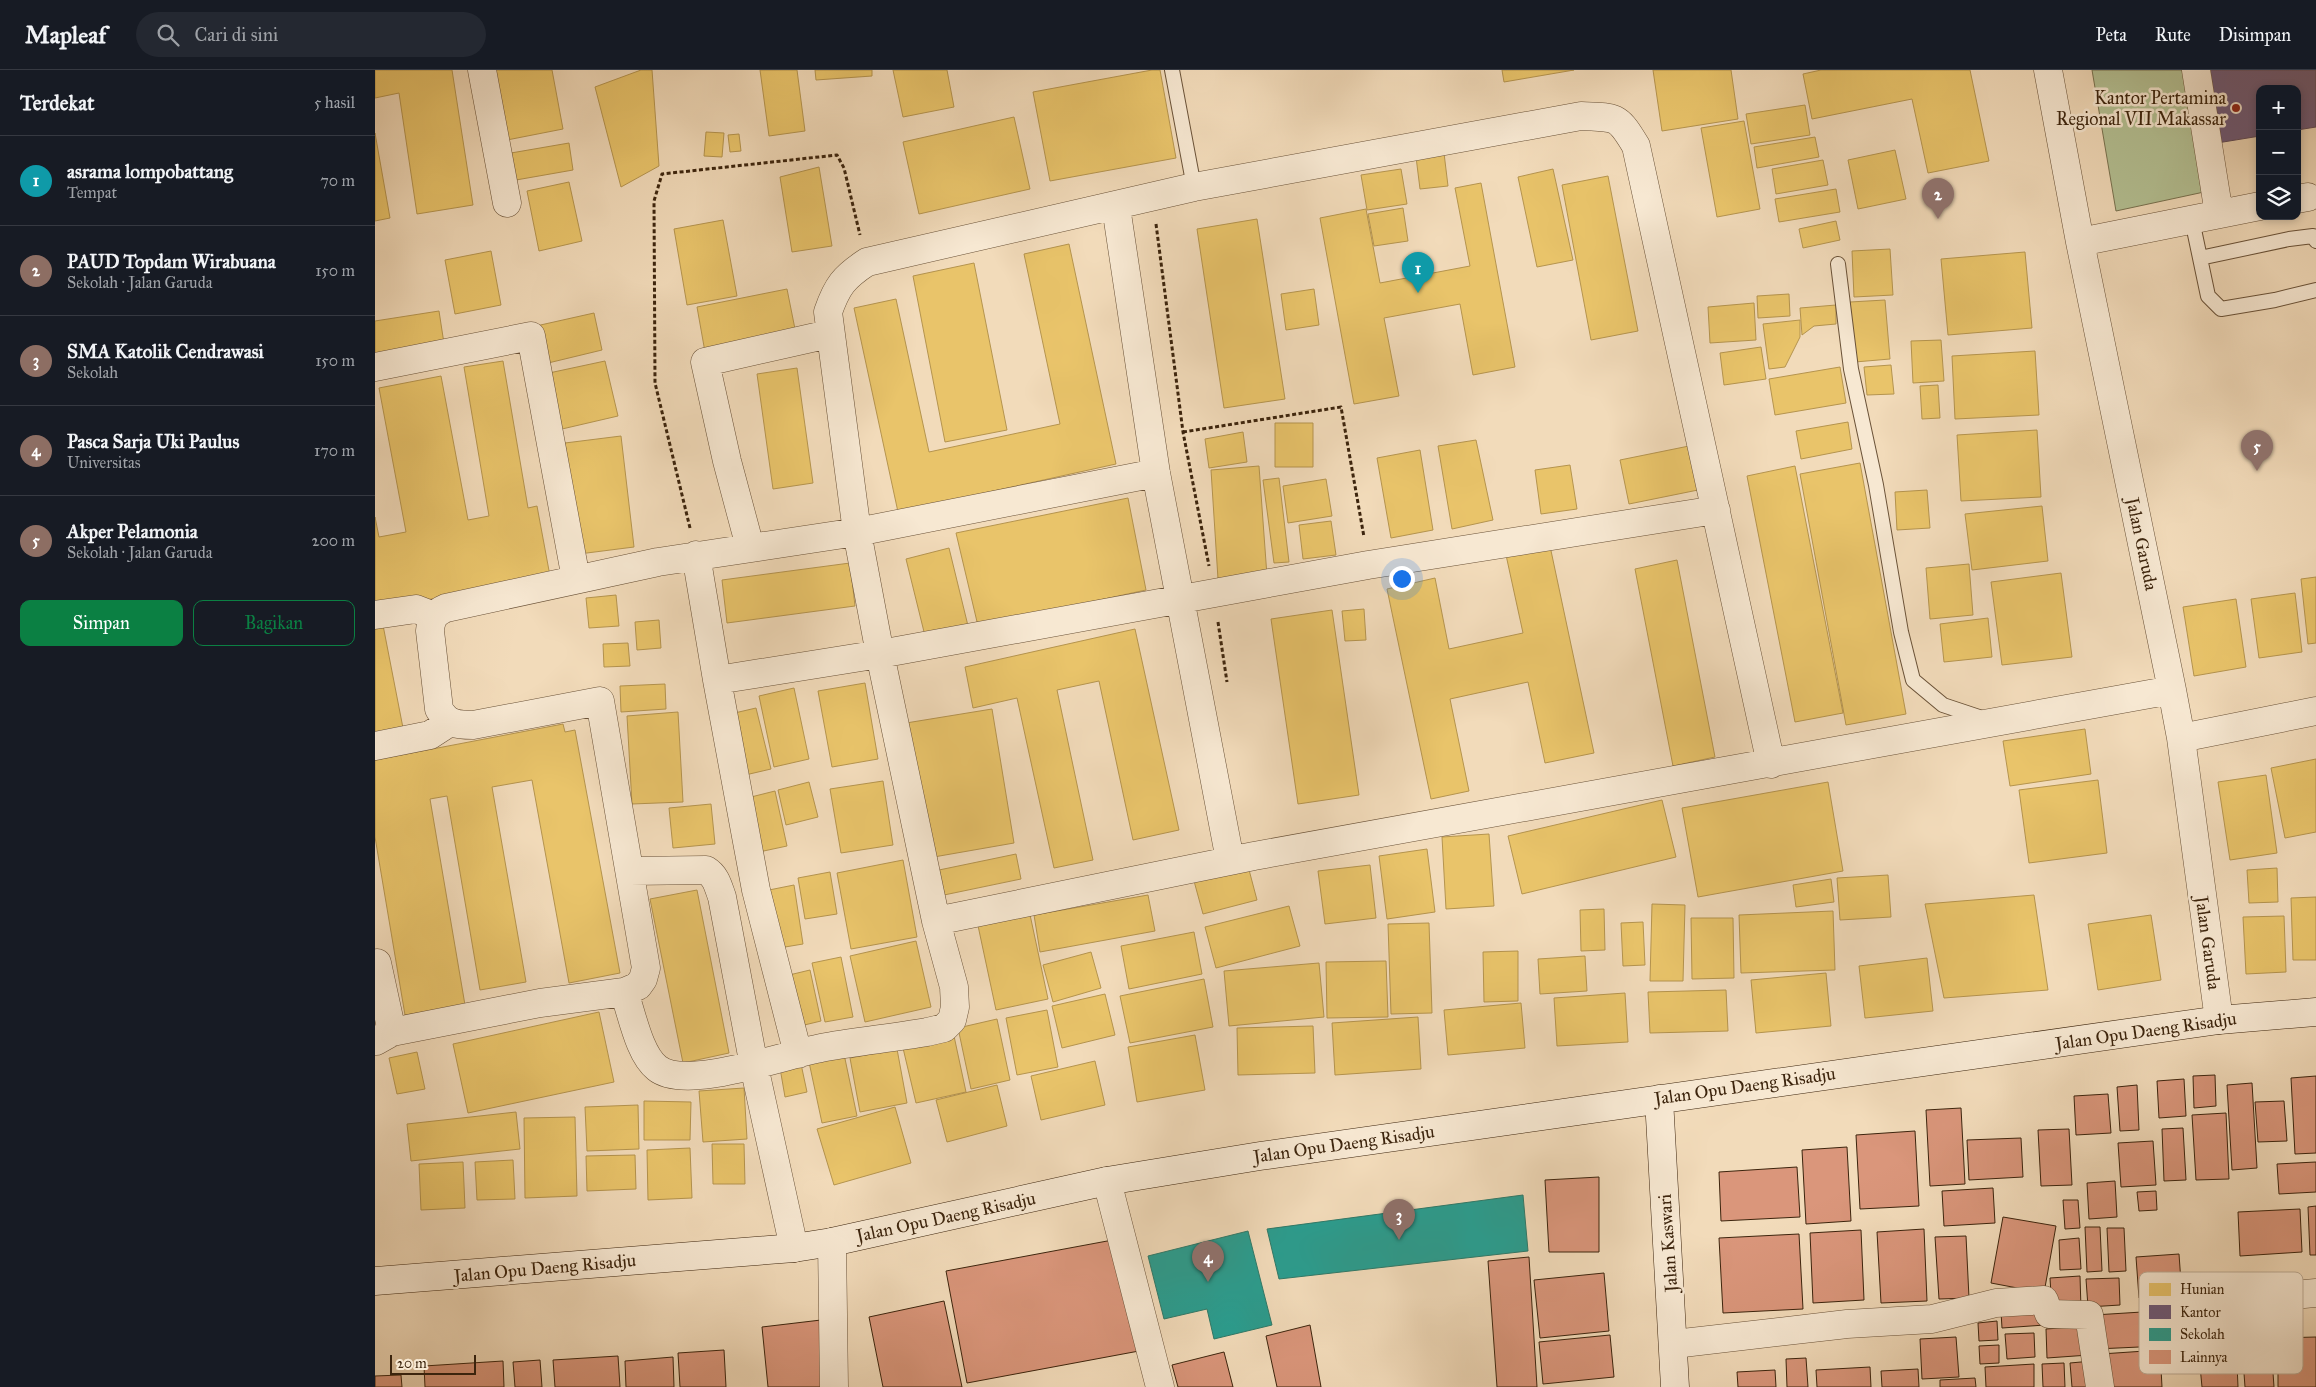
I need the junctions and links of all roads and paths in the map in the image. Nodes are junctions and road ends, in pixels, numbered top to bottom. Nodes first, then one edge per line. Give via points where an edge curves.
1 (482, 70) edge
2 (1173, 70) edge
3 (2048, 70) edge
4 (2196, 70) edge
5 (1193, 187) junction
6 (1153, 197) junction
7 (507, 203) dead end
8 (1116, 206) junction
9 (2256, 207) edge
10 (2219, 214) junction
11 (2192, 220) junction
12 (2080, 242) junction
13 (2316, 242) edge
14 (2200, 258) junction
15 (867, 262) junction
16 (1838, 264) dead end
17 (2316, 290) edge
18 (829, 334) junction
19 (375, 368) edge
20 (1183, 432) junction
21 (1156, 473) junction
22 (1716, 510) junction
23 (857, 532) junction
24 (751, 547) junction
25 (691, 556) junction
26 (1368, 565) junction
27 (576, 578) junction
28 (1214, 594) junction
29 (1180, 598) junction
30 (375, 615) edge
31 (434, 616) junction
32 (880, 654) junction
33 (717, 680) junction
34 (2172, 690) junction
35 (1229, 691) dead end
36 (2316, 711) edge
37 (450, 722) junction
38 (1996, 722) junction
39 (2181, 738) junction
40 (375, 746) edge
41 (1771, 764) junction
42 (1230, 860) junction
43 (630, 871) junction
44 (740, 893) junction
45 (936, 922) junction
46 (377, 963) dead end
47 (624, 992) junction
48 (2316, 1012) edge
49 (2219, 1020) junction
50 (383, 1036) edge
51 (778, 1059) junction
52 (1659, 1098) junction
53 (1107, 1181) junction
54 (832, 1242) junction
55 (794, 1248) junction
56 (375, 1281) edge
57 (2316, 1294) edge
58 (2303, 1295) edge
59 (1675, 1344) junction
60 (834, 1387) edge
61 (1160, 1387) edge
62 (1675, 1387) edge
63 (2100, 1387) edge

1 - 7 street
2 - 5 lane
3 - 12 street, Jalan Garuda
4 - 10 street
5 - 6 street
5 - 22 street via 1581,116 1614,118 1626,127 1636,146
6 - 8 street
6 - 20 path
8 - 15 street
8 - 21 street
9 - 10 street
10 - 11 street
11 - 12 street
11 - 14 lane
12 - 34 street, Jalan Garuda
13 - 14 lane via 2313,236 2289,239
14 - 17 lane via 2208,296 2221,309
15 - 18 street via 849,274 836,289 828,312
15 - 25 path via 844,168 837,155 662,174 654,201 655,383
16 - 38 lane via 1851,370 1913,680 1943,705
18 - 23 street
18 - 24 street via 705,362 727,461
19 - 27 street via 531,336
20 - 26 path via 1341,407
20 - 28 path
21 - 23 street
21 - 29 street
22 - 26 street
22 - 41 street
23 - 24 street
23 - 32 street
24 - 25 street
25 - 27 street
25 - 33 street
26 - 28 street
27 - 31 street via 446,608
28 - 29 street
28 - 35 path
29 - 32 street
29 - 42 street
30 - 31 street via 416,609
31 - 37 street via 430,631 439,709 443,718
32 - 33 street
32 - 45 street
33 - 44 street
34 - 38 street
34 - 39 street, Jalan Garuda
36 - 39 street
37 - 40 street via 430,735
37 - 43 street via 473,725 600,701
38 - 41 street
39 - 49 street, Jalan Garuda
41 - 42 street
42 - 45 street
43 - 44 street via 706,870
43 - 47 street via 646,968 638,986
44 - 51 street
44 - 51 street
45 - 51 street via 955,1007 952,1020 944,1028 825,1047
46 - 50 street
47 - 50 street via 540,1003
47 - 51 street via 645,1052 657,1068 671,1076 691,1077
48 - 49 street, Jalan Opu Daeng Risadju
49 - 52 street, Jalan Opu Daeng Risadju
51 - 55 street
52 - 53 street, Jalan Opu Daeng Risadju
52 - 59 street, Jalan Kaswari
53 - 54 street, Jalan Opu Daeng Risadju
53 - 61 street
54 - 55 street, Jalan Opu Daeng Risadju
54 - 60 street
55 - 56 street, Jalan Opu Daeng Risadju
57 - 58 street
59 - 62 street, Jalan Kaswari
59 - 63 street via 1847,1324 1932,1319 1996,1303 2044,1300 2049,1314 2070,1312 2089,1315

